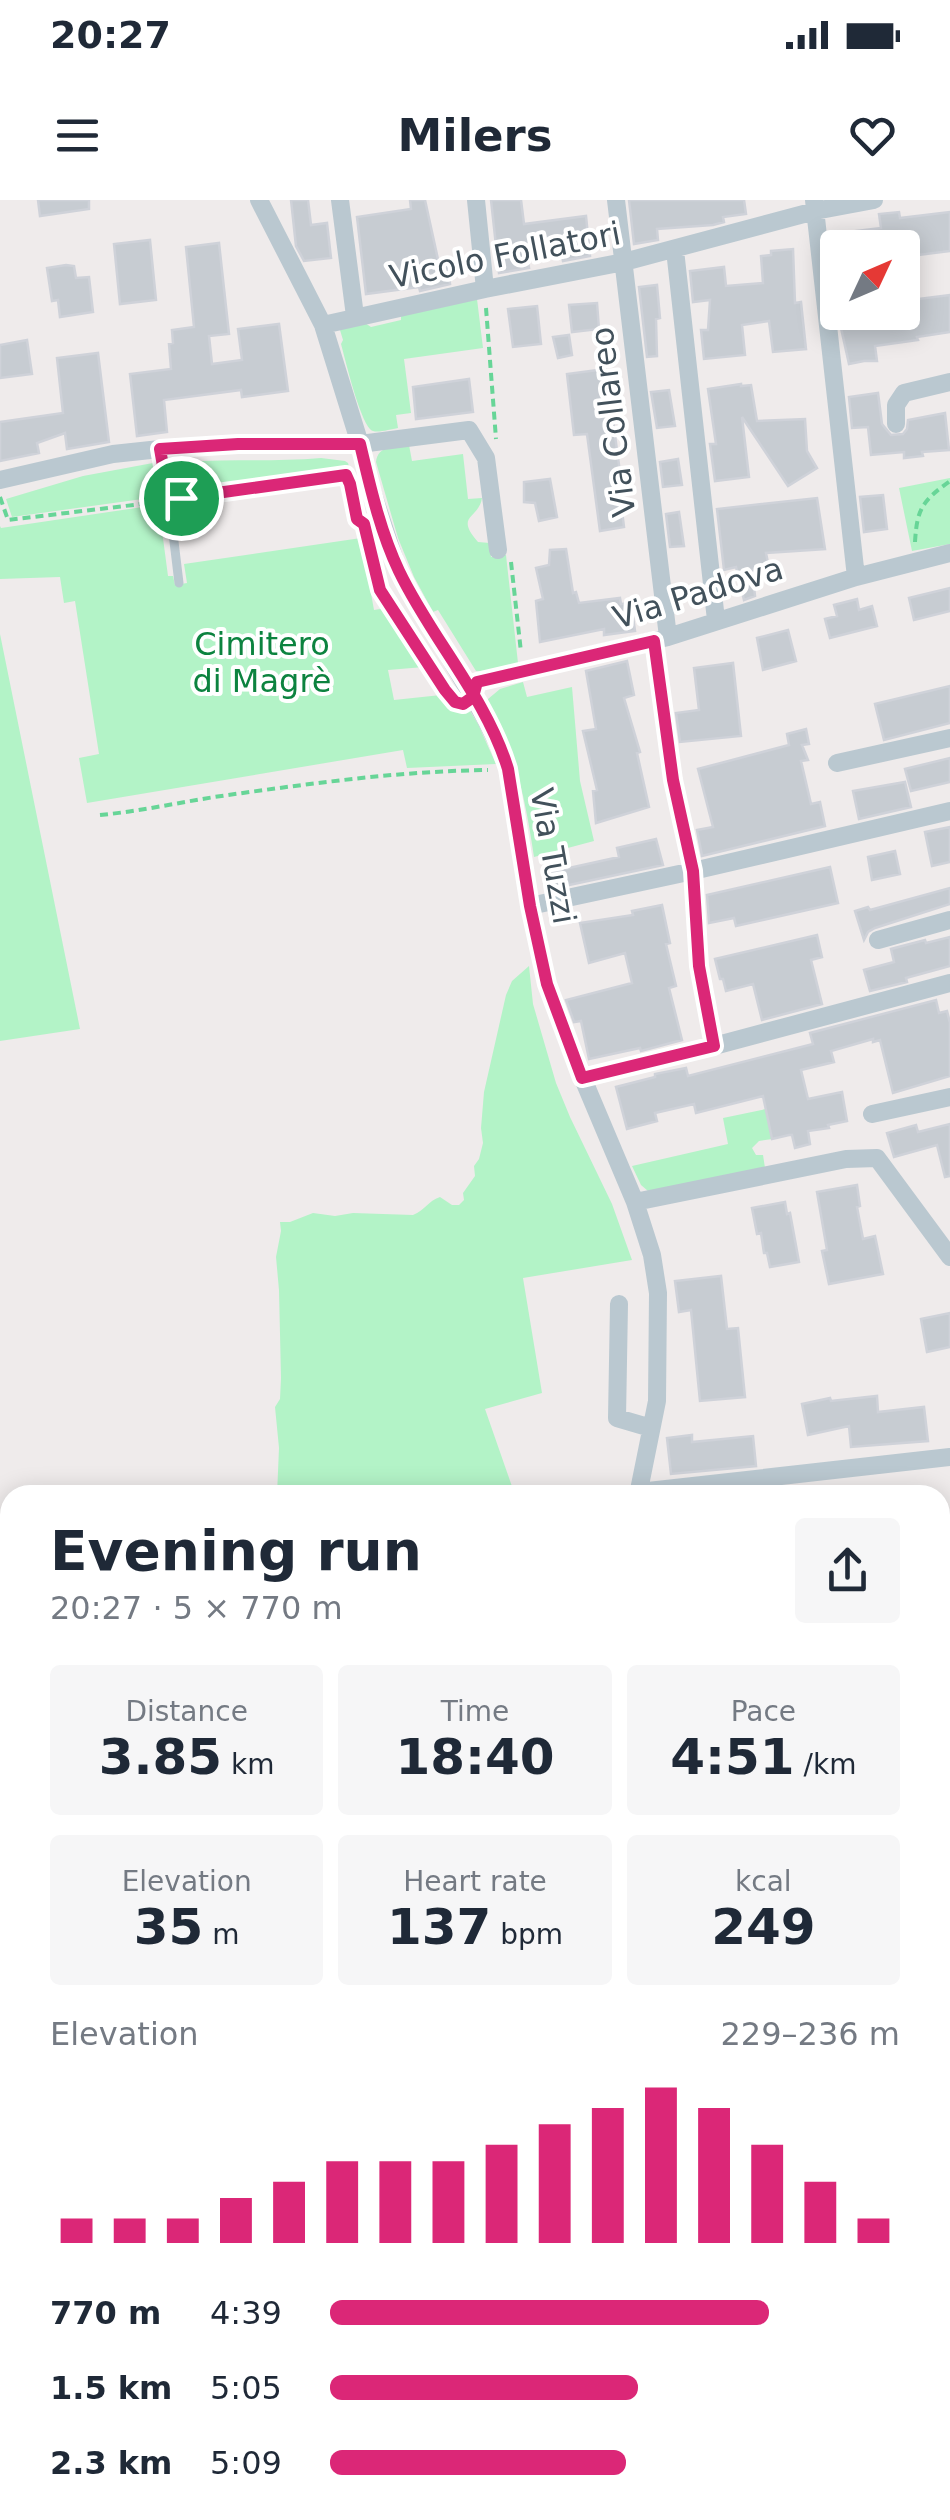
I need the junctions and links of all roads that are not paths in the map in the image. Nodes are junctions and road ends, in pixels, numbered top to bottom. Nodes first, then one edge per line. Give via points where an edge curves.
1 (259, 200) edge
2 (340, 200) edge
3 (476, 200) edge
4 (616, 200) edge
5 (874, 200) edge
6 (814, 205) edge
7 (675, 250) junction
8 (624, 262) junction
9 (484, 289) junction
10 (355, 316) junction
11 (322, 325) junction
12 (950, 382) edge
13 (896, 424) dead end
14 (360, 444) junction
15 (160, 449) junction
16 (0, 480) edge
17 (498, 550) dead end
18 (950, 553) edge
19 (856, 577) junction
20 (179, 584) dead end
21 (716, 620) junction
22 (661, 639) junction
23 (473, 697) junction
24 (950, 738) edge
25 (837, 763) dead end
26 (950, 811) edge
27 (693, 871) junction
28 (530, 906) junction
29 (950, 920) edge
30 (878, 940) dead end
31 (950, 982) edge
32 (714, 1046) junction
33 (582, 1078) junction
34 (950, 1098) edge
35 (872, 1114) dead end
36 (635, 1202) junction
37 (950, 1257) edge
38 (619, 1304) dead end
39 (652, 1428) junction
40 (950, 1458) edge
41 (640, 1485) edge
42 (716, 1485) edge

1 - 11 street, Via Tuzzi
2 - 10 street
3 - 9 street
4 - 8 street, Via Collareo
5 - 6 street, Vicolo Follatori
6 - 7 street, Vicolo Follatori
6 - 19 street
7 - 8 street, Vicolo Follatori
7 - 21 street
8 - 9 street, Vicolo Follatori
8 - 22 street, Via Collareo
9 - 10 street, Vicolo Follatori
10 - 11 street, Vicolo Follatori
11 - 14 street, Via Tuzzi
12 - 13 street via 904,393
14 - 15 street
14 - 17 street via 469,430 486,458
14 - 23 street, Via Tuzzi via 398,570
15 - 16 street
15 - 20 lane
18 - 19 street, Via Padova
19 - 21 street, Via Padova
21 - 22 street, Via Padova
22 - 23 street, Via Padova via 477,682
22 - 27 street, Via Collareo via 673,780
23 - 28 street, Via Tuzzi via 508,769
24 - 25 street
26 - 27 street
27 - 28 street
27 - 32 street, Via Collareo via 699,966
28 - 33 street, Via Tuzzi via 547,984
29 - 30 street
31 - 32 street
32 - 33 street
33 - 36 street, Via Tuzzi
34 - 35 street
36 - 37 street via 877,1158
36 - 39 street, Via Tuzzi via 658,1293
38 - 39 street via 618,1418
39 - 41 street, Via Tuzzi
40 - 42 street

